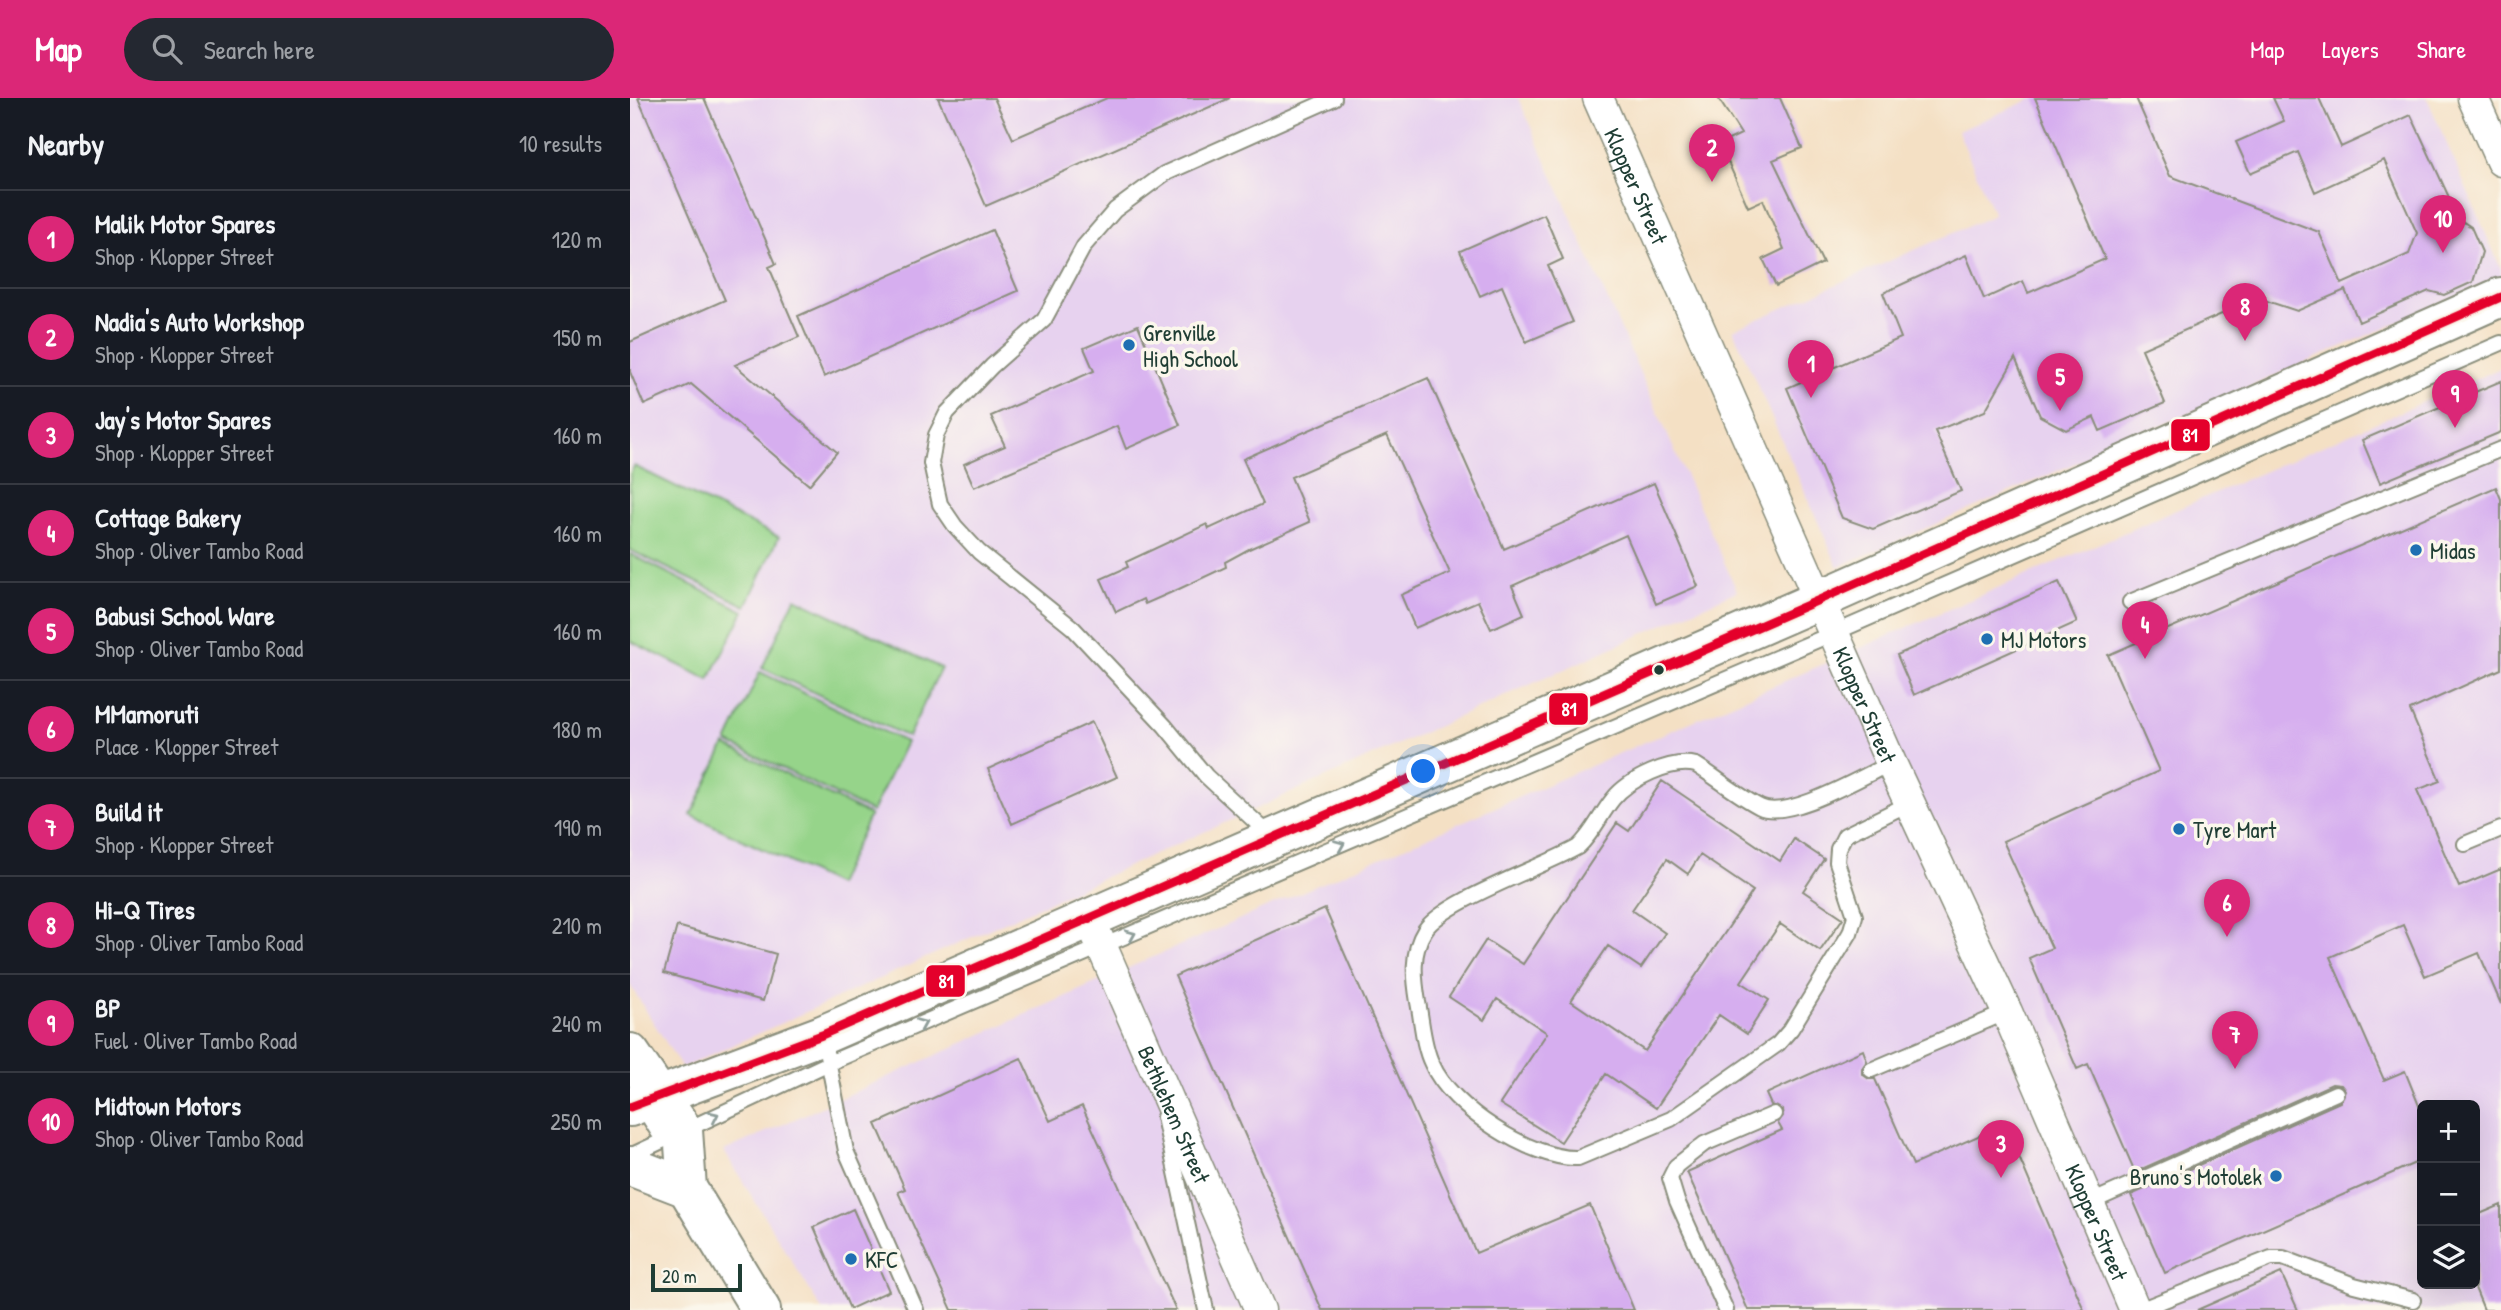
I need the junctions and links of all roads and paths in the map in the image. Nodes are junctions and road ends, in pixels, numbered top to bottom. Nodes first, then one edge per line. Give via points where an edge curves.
1 (1334, 98) edge
2 (1598, 98) edge
3 (2473, 98) edge
4 (2501, 161) edge
5 (2501, 297) edge
6 (2501, 343) edge
7 (2501, 449) edge
8 (2130, 602) dead end
9 (1827, 617) junction
10 (1891, 763) junction
11 (1910, 803) junction
12 (2501, 829) edge
13 (1274, 838) junction
14 (2465, 844) dead end
15 (1097, 932) junction
16 (2007, 1012) junction
17 (826, 1049) junction
18 (630, 1053) edge
19 (1152, 1061) junction
20 (1871, 1070) dead end
21 (2336, 1093) dead end
22 (639, 1098) edge
23 (1774, 1114) dead end
24 (673, 1135) junction
25 (630, 1156) edge
26 (630, 1166) edge
27 (687, 1188) junction
28 (2090, 1203) junction
29 (2413, 1300) dead end
30 (761, 1310) edge
31 (916, 1310) edge
32 (1206, 1310) edge
33 (1260, 1310) edge
34 (1726, 1310) edge
35 (2137, 1310) edge

1 - 13 lane via 1164,174 1115,210 1084,246 1044,320 947,413 936,435 931,463 940,504 955,526 979,552 1073,628 1206,776
2 - 9 street, Klopper Street
3 - 4 street
5 - 9 main road
6 - 9 lane
7 - 8 lane
9 - 10 street, Klopper Street
9 - 13 main road
15 -> 9 lane
10 - 11 street, Klopper Street
10 - 11 lane via 1787,809 1761,807 1696,765 1685,763 1621,789 1593,834 1578,847 1450,909 1427,928 1416,947 1415,982 1432,1064 1451,1094 1468,1109 1561,1159 1578,1158 1671,1119 1778,1044 1791,1029 1850,933 1855,916 1837,862 1845,835
11 - 16 street, Klopper Street
12 - 14 lane
13 - 15 main road
17 -> 15 main road
15 - 19 street, Bethlehem Street
16 - 20 lane
16 - 28 street, Klopper Street
17 - 22 main road
24 -> 17 lane
17 - 31 lane via 846,1151
18 - 22 main road
19 - 32 lane
19 - 33 street, Bethlehem Street
21 - 28 lane
22 - 24 main road
23 - 34 lane via 1704,1143 1675,1166 1670,1178
24 - 25 lane
24 - 27 main road
26 - 27 main road
27 - 30 main road
28 - 35 street, Klopper Street
29 - 35 lane via 2271,1258

